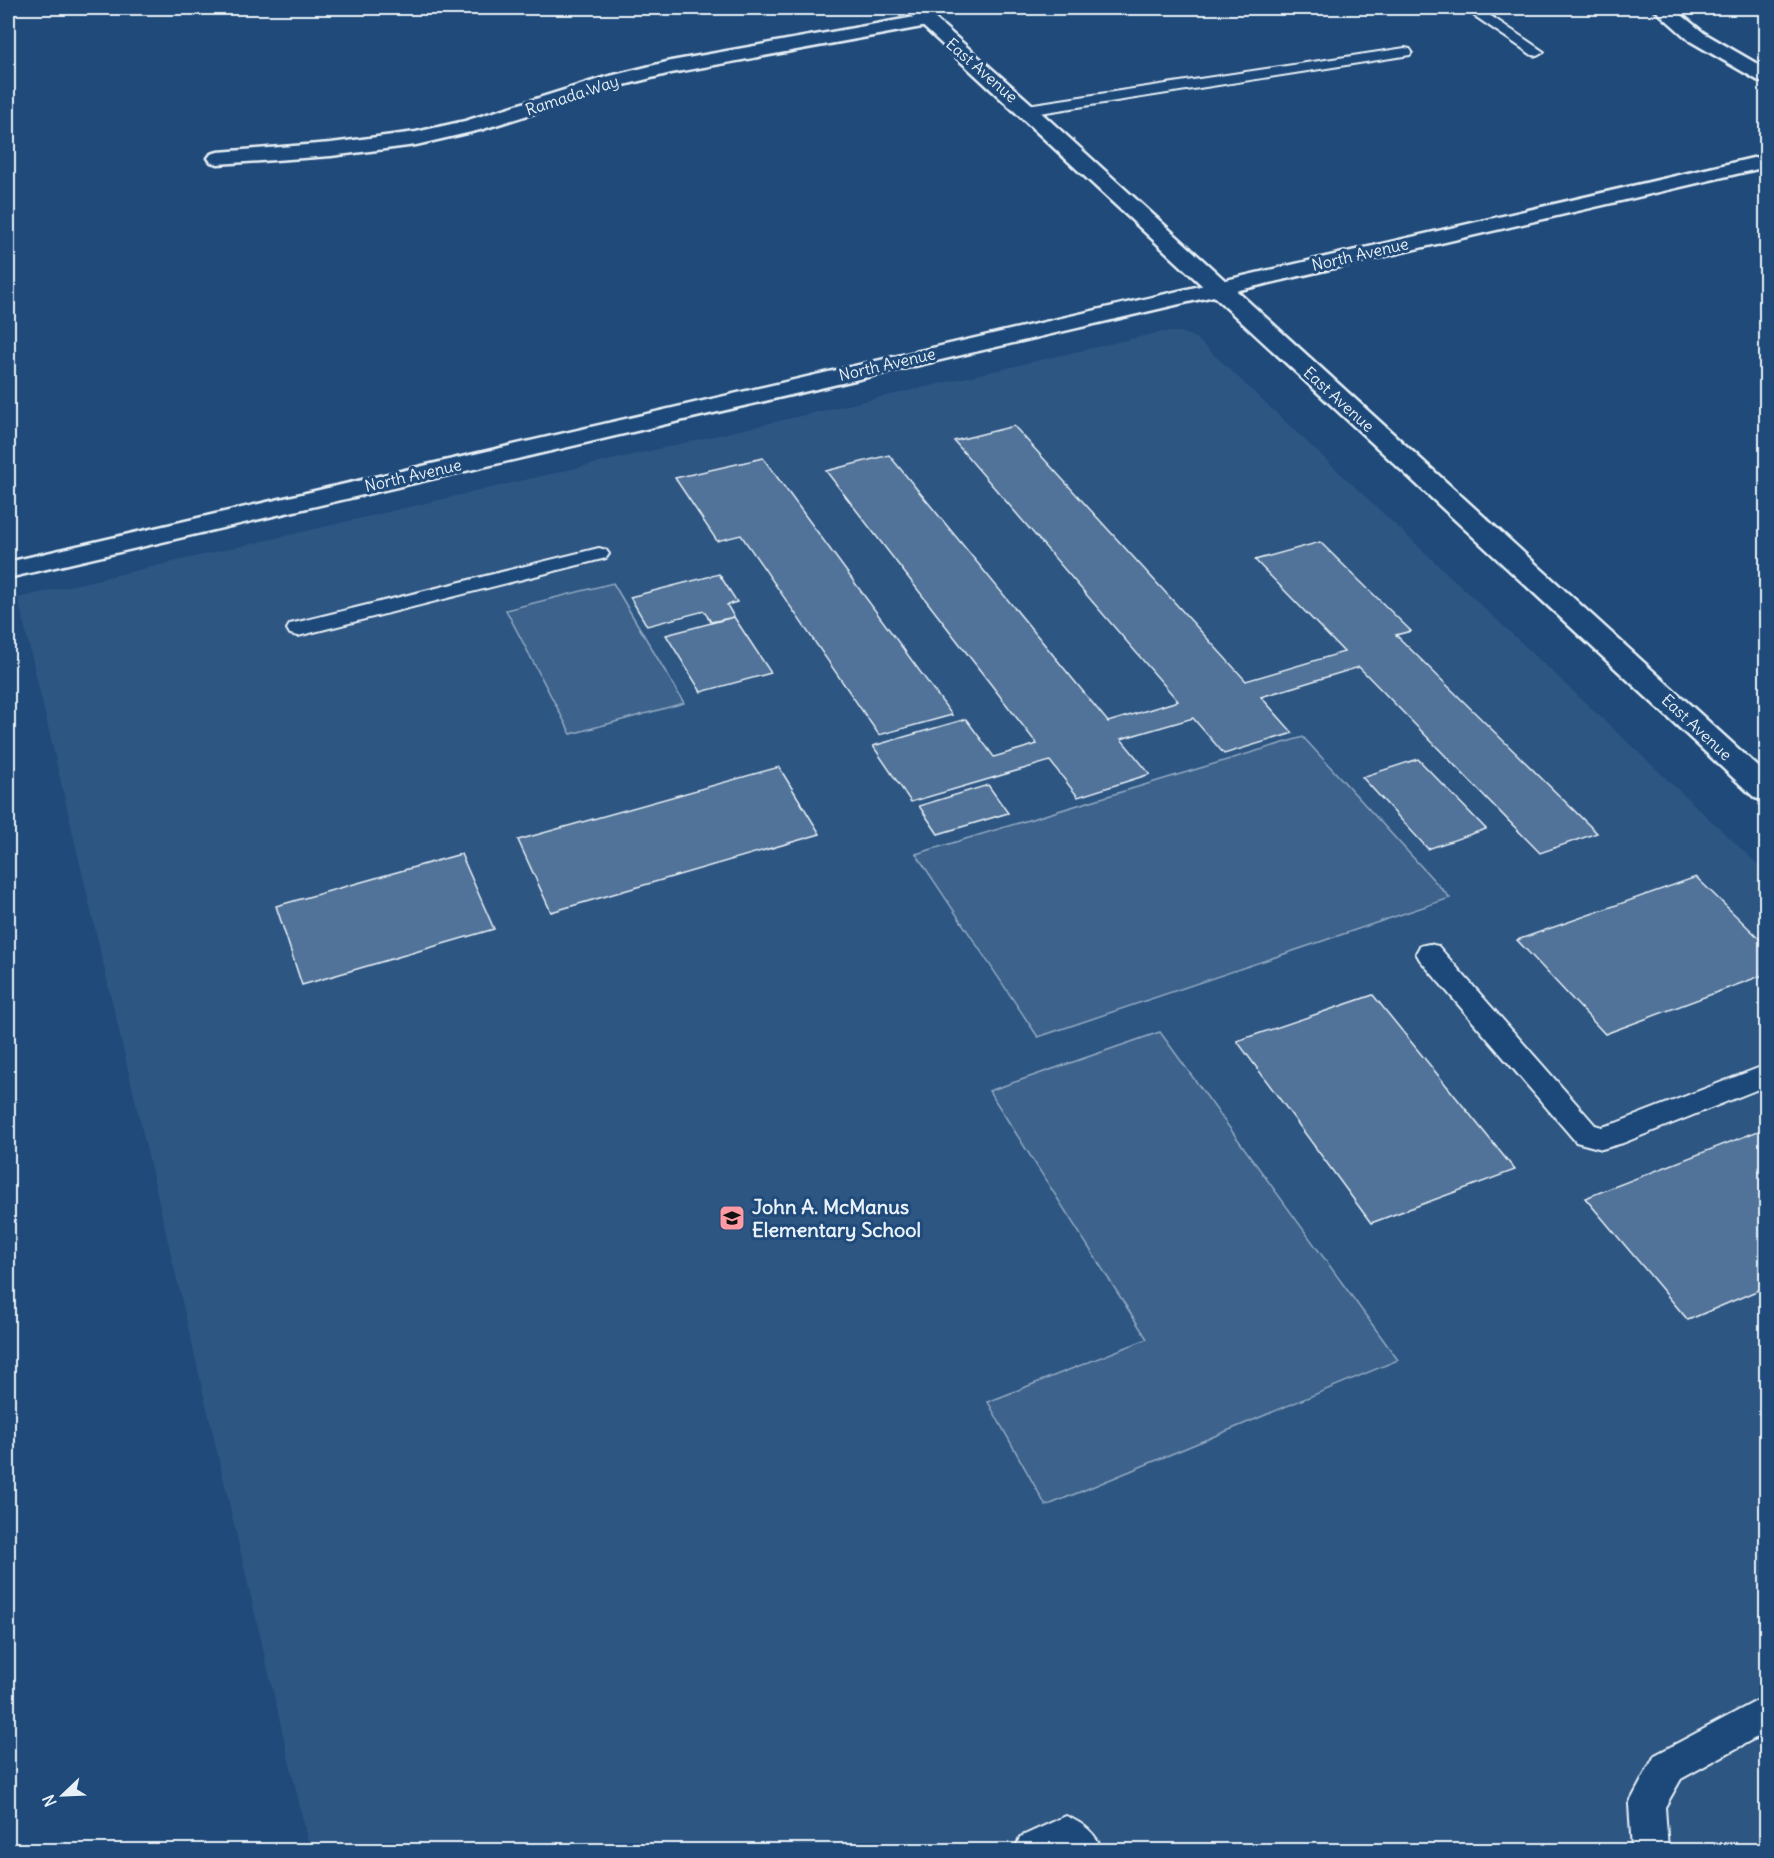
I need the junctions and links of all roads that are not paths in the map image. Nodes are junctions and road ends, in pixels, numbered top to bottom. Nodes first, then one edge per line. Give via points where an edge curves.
1 (1470, 8) edge
2 (1662, 8) edge
3 (916, 11) edge
4 (1405, 52) dead end
5 (1537, 52) dead end
6 (1767, 77) edge
7 (1027, 110) junction
8 (218, 158) dead end
9 (1767, 160) edge
10 (1216, 286) junction
11 (599, 554) dead end
12 (8, 570) edge
13 (298, 629) dead end
14 (1767, 790) edge
15 (1429, 953) dead end
16 (1767, 1075) edge
17 (1767, 1713) edge
18 (1033, 1851) edge
19 (1084, 1851) edge
20 (1650, 1851) edge

1 - 5 lane
2 - 6 street via 1697,37
3 - 7 street, East Avenue
3 - 8 street, Ramada Way via 597,84 513,114 442,133 358,147
4 - 7 lane
7 - 10 street, East Avenue
9 - 10 street, North Avenue
10 - 12 street, North Avenue
10 - 14 street, East Avenue
11 - 13 lane
15 - 16 lane via 1586,1134 1602,1138 1623,1132
17 - 20 lane via 1668,1767 1647,1804
18 - 19 lane via 1066,1834

